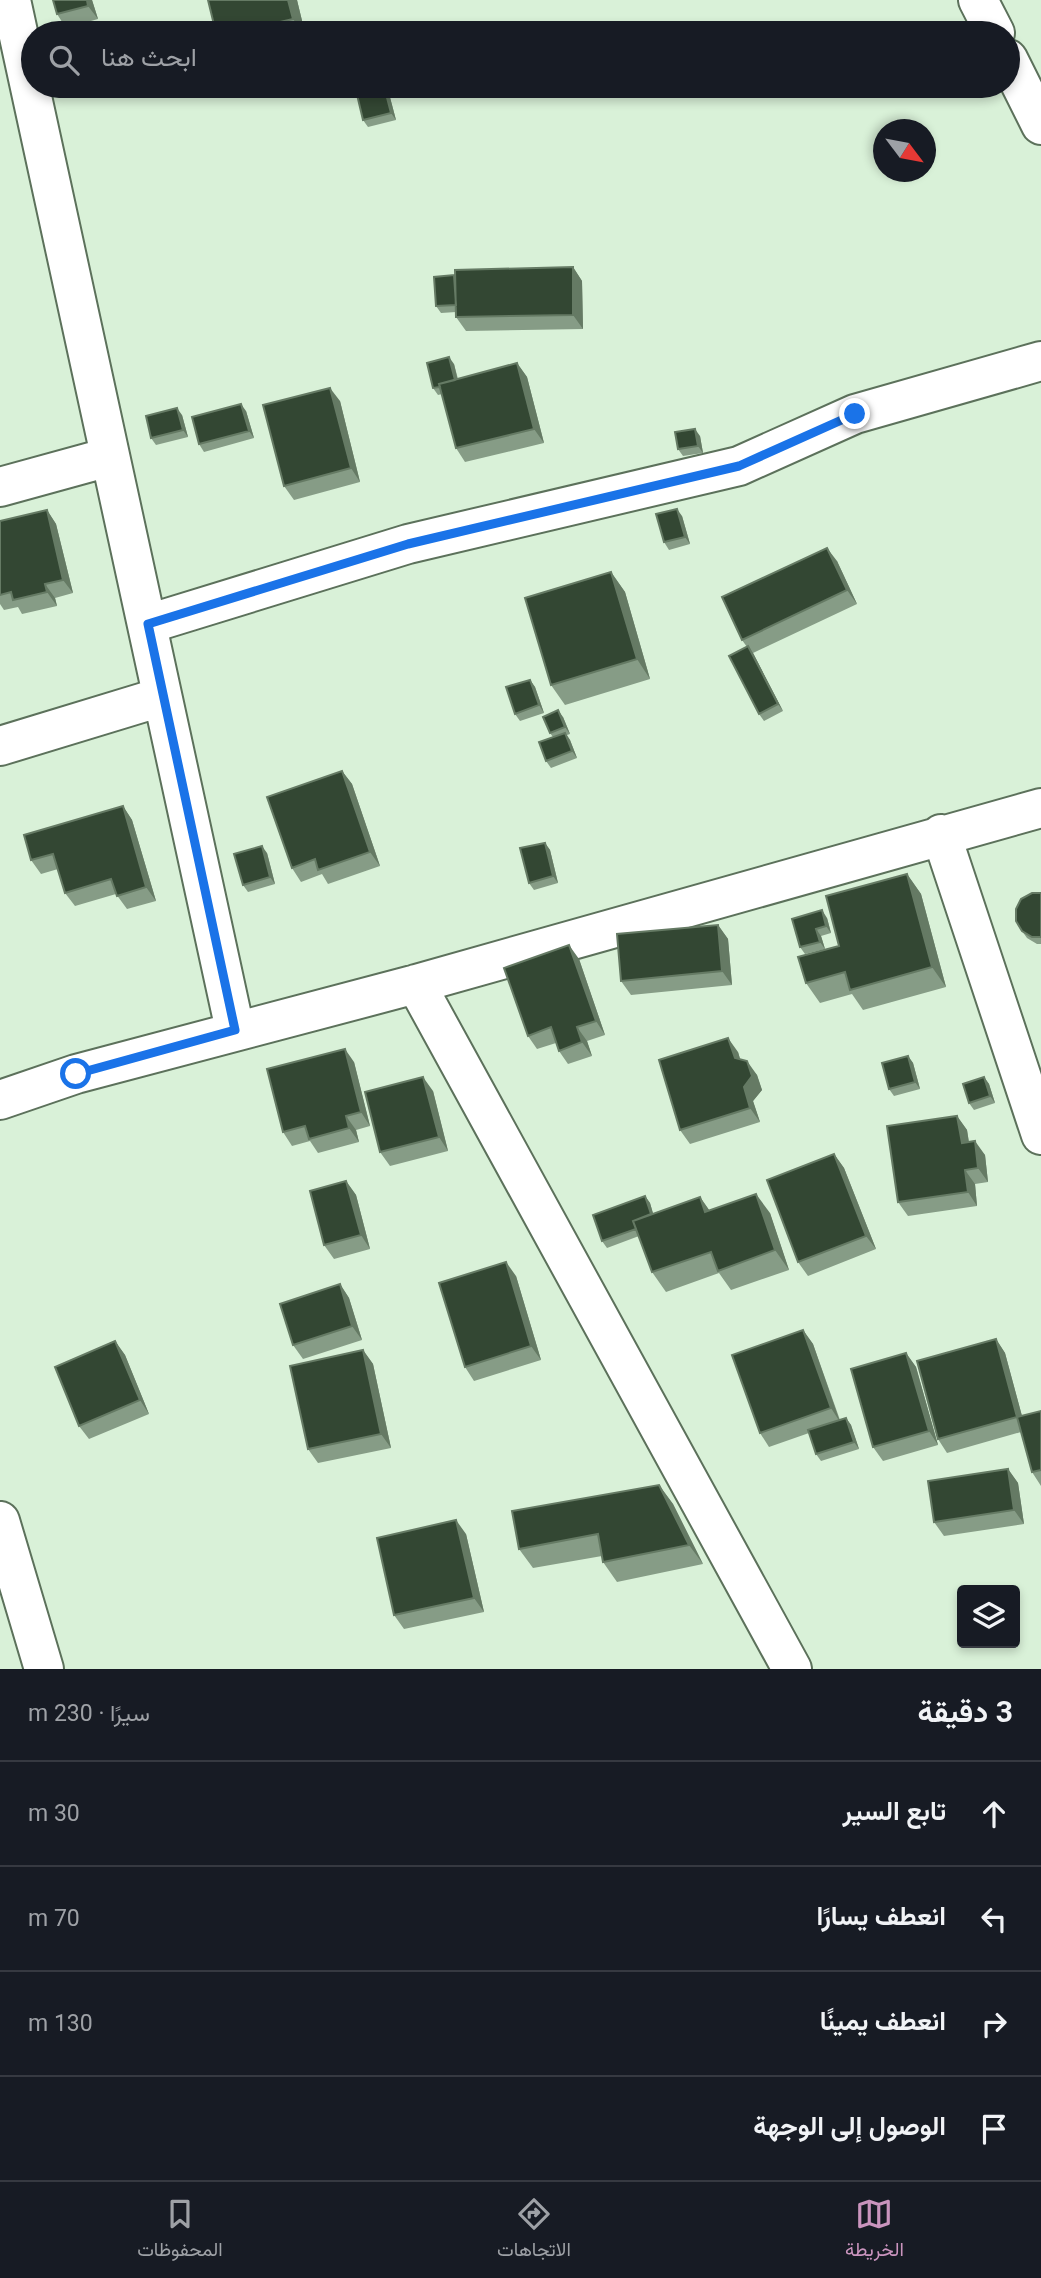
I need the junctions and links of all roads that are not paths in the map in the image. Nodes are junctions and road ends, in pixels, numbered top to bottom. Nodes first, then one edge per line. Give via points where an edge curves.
1 (11, 0) edge
2 (978, 0) edge
3 (989, 21) edge
4 (21, 47) edge
5 (1020, 83) edge
6 (32, 98) edge
7 (1041, 125) edge
8 (1041, 361) edge
9 (109, 457) junction
10 (0, 487) edge
11 (148, 624) junction
12 (161, 697) junction
13 (0, 746) edge
14 (1041, 808) edge
15 (941, 834) junction
16 (416, 984) junction
17 (235, 1030) junction
18 (0, 1100) edge
19 (1041, 1135) edge
20 (0, 1521) edge
21 (44, 1669) edge
22 (792, 1669) edge

1 - 4 street
2 - 3 street
5 - 7 street
6 - 9 street
8 - 11 street via 855,414 739,466 408,544
9 - 10 street
9 - 11 street
11 - 12 street
12 - 13 street
12 - 17 street
14 - 15 street
15 - 16 street
15 - 19 street
16 - 17 street
16 - 22 street
17 - 18 street
20 - 21 street

